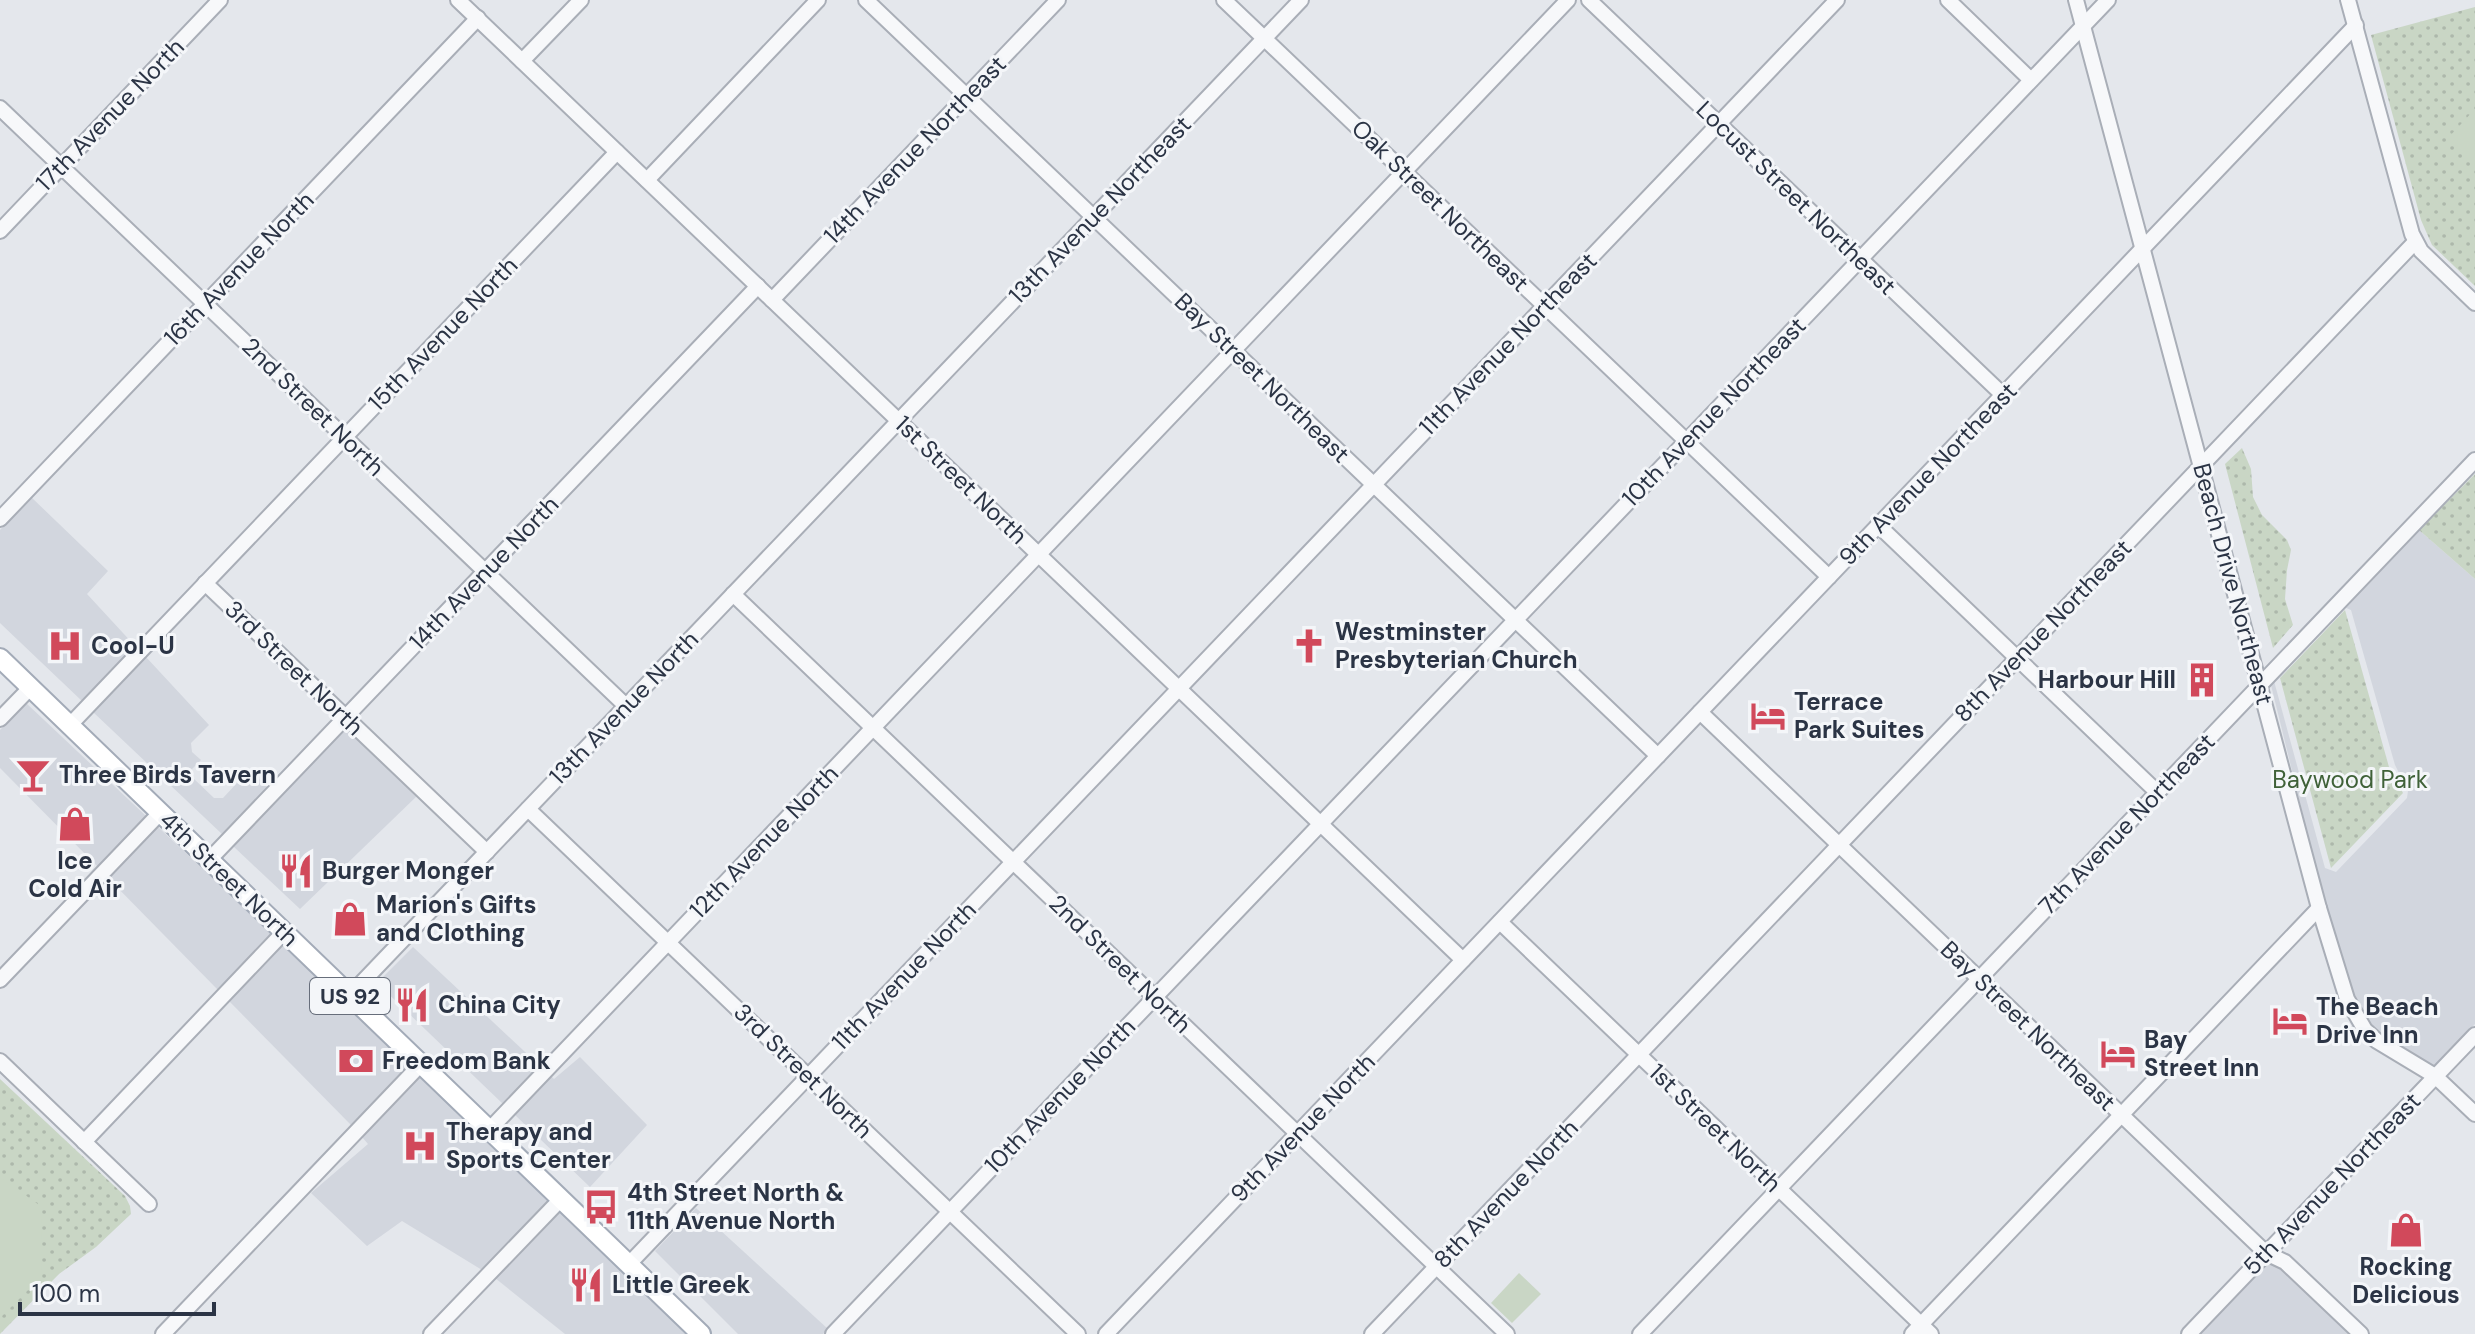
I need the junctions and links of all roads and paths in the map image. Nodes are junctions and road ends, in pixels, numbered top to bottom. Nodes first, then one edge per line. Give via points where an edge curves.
1 (220, 0) edge
2 (458, 0) edge
3 (581, 0) edge
4 (818, 0) edge
5 (866, 0) edge
6 (1058, 0) edge
7 (1224, 0) edge
8 (1301, 0) edge
9 (1568, 0) edge
10 (1589, 0) edge
11 (1837, 0) edge
12 (1948, 0) edge
13 (2076, 0) edge
14 (2108, 0) edge
15 (2348, 0) edge
16 (478, 18) junction
17 (2356, 25) junction
18 (2083, 26) junction
19 (1264, 38) junction
20 (522, 61) junction
21 (2031, 80) junction
22 (967, 96) junction
23 (0, 108) edge
24 (1718, 124) junction
25 (617, 152) junction
26 (61, 167) junction
27 (1404, 172) junction
28 (647, 180) junction
29 (1093, 217) junction
30 (0, 231) edge
31 (2415, 242) junction
32 (2143, 248) junction
33 (1860, 259) junction
34 (758, 286) junction
35 (772, 300) junction
36 (2475, 303) edge
37 (205, 304) junction
38 (1544, 306) junction
39 (1233, 351) junction
40 (2003, 395) junction
41 (899, 421) junction
42 (345, 437) junction
43 (1686, 441) junction
44 (2475, 460) edge
45 (2202, 465) junction
46 (1373, 485) junction
47 (0, 519) edge
48 (1878, 525) junction
49 (1039, 554) junction
50 (485, 571) junction
51 (1829, 577) junction
52 (205, 583) junction
53 (733, 594) junction
54 (1515, 620) junction
55 (0, 658) edge
56 (2017, 658) junction
57 (2260, 685) junction
58 (31, 687) junction
59 (1179, 688) junction
60 (626, 706) junction
61 (1700, 712) junction
62 (346, 717) junction
63 (0, 719) edge
64 (70, 725) junction
65 (873, 728) junction
66 (1658, 756) junction
67 (2157, 792) junction
68 (528, 809) junction
69 (160, 813) junction
70 (1321, 824) junction
71 (1839, 845) junction
72 (487, 852) junction
73 (209, 860) junction
74 (1013, 862) junction
75 (2319, 908) junction
76 (1500, 922) junction
77 (284, 932) junction
78 (668, 942) junction
79 (1463, 960) junction
80 (1979, 979) junction
81 (0, 980) edge
82 (350, 995) junction
83 (1155, 998) junction
84 (2475, 1035) edge
85 (1639, 1055) junction
86 (0, 1061) edge
87 (421, 1064) junction
88 (808, 1076) junction
89 (2435, 1076) junction
90 (2475, 1114) edge
91 (2121, 1115) junction
92 (489, 1130) junction
93 (1297, 1134) junction
94 (84, 1142) junction
95 (1779, 1188) junction
96 (561, 1199) junction
97 (149, 1204) dead end
98 (950, 1212) junction
99 (2266, 1253) junction
100 (629, 1264) junction
101 (1437, 1267) junction
102 (1921, 1331) edge
103 (163, 1334) edge
104 (431, 1334) edge
105 (701, 1334) edge
106 (833, 1334) edge
107 (1078, 1334) edge
108 (1106, 1334) edge
109 (1372, 1334) edge
110 (1507, 1334) edge
111 (1640, 1334) edge
112 (2189, 1334) edge
113 (2361, 1334) edge

1 - 26 street, 17th Avenue North
2 - 16 street, 1st Street North
3 - 20 street
4 - 28 street
5 - 22 street, Bay Street Northeast
6 - 22 street, 14th Avenue Northeast
7 - 19 street, Oak Street Northeast
8 - 19 street, 13th Avenue Northeast
9 - 27 street, 12th Avenue North
10 - 24 street, Locust Street Northeast
11 - 24 street, 11th Avenue Northeast
12 - 21 street
13 - 18 street, Beach Drive Northeast
14 - 18 street, 10th Avenue Northeast
15 - 17 street
16 - 20 street, 1st Street North
16 - 37 street, 16th Avenue North
17 - 31 street
17 - 32 street, 9th Avenue Northeast
18 - 21 street, 10th Avenue Northeast
18 - 32 street, Beach Drive Northeast
19 - 27 street, Oak Street Northeast
19 - 29 street, 13th Avenue Northeast
20 - 25 street, 1st Street North
21 - 33 street, 10th Avenue Northeast
22 - 29 street, Bay Street Northeast
22 - 35 street, 14th Avenue Northeast
23 - 26 street, 2nd Street North
24 - 33 street, Locust Street Northeast
24 - 38 street, 11th Avenue Northeast
25 - 28 street, 1st Street North
25 - 42 street, 15th Avenue North
26 - 30 street, 17th Avenue North
26 - 37 street, 2nd Street North
27 - 38 street, Oak Street Northeast
27 - 39 street, 12th Avenue North
28 - 34 street, 1st Street North
29 - 39 street, Bay Street Northeast
29 - 41 street, 13th Avenue Northeast
31 - 36 street
31 - 45 street, 8th Avenue Northeast
32 - 40 street, 9th Avenue Northeast
32 - 45 street, Beach Drive Northeast
33 - 40 street, Locust Street Northeast
33 - 43 street, 10th Avenue Northeast
34 - 35 street, 1st Street North
34 - 50 street, 14th Avenue North
35 - 41 street, 1st Street North
37 - 42 street, 2nd Street North
37 - 47 street, 16th Avenue North
38 - 43 street, Oak Street Northeast
38 - 46 street, 11th Avenue Northeast
39 - 46 street, Bay Street Northeast
39 - 49 street, 12th Avenue North
40 - 48 street, 9th Avenue Northeast
41 - 49 street, 1st Street North
41 - 53 street, 13th Avenue North
42 - 50 street, 2nd Street North
42 - 52 street, 15th Avenue North
43 - 51 street, Oak Street Northeast
43 - 54 street, 10th Avenue Northeast
44 - 57 street, 7th Avenue Northeast
45 - 56 street, 8th Avenue Northeast
45 - 57 street, Beach Drive Northeast
46 - 54 street, Bay Street Northeast
46 - 59 street, 11th Avenue Northeast
48 - 51 street, 9th Avenue Northeast
48 - 56 street
49 - 59 street, 1st Street North
49 - 65 street, 12th Avenue North
50 - 60 street, 2nd Street North
50 - 62 street, 14th Avenue North
51 - 61 street, 9th Avenue Northeast
52 - 62 street, 3rd Street North
52 - 64 street, 15th Avenue North
53 - 60 street, 13th Avenue North
53 - 65 street, 2nd Street North
54 - 66 street, Bay Street Northeast
54 - 70 street, 10th Avenue Northeast
55 - 58 main road, 4th Street North / US 92
56 - 67 street
56 - 71 street, 8th Avenue Northeast
57 - 67 street, 7th Avenue Northeast
57 - 75 street, Beach Drive Northeast
58 - 63 street
58 - 64 main road, 4th Street North / US 92
59 - 70 street, 1st Street North
59 - 74 street, 11th Avenue North
60 - 68 street, 13th Avenue North
61 - 66 street, 9th Avenue Northeast
61 - 71 street, Bay Street Northeast
62 - 72 street, 3rd Street North
62 - 73 street, 14th Avenue North
64 - 69 main road, 4th Street North / US 92
65 - 74 street, 2nd Street North
65 - 78 street, 12th Avenue North
66 - 76 street, 9th Avenue Northeast
67 - 80 street, 7th Avenue Northeast
68 - 72 street, 13th Avenue North
68 - 78 street, 3rd Street North
69 - 73 main road, 4th Street North / US 92
69 - 81 street
70 - 79 street, 1st Street North
70 - 83 street, 10th Avenue North
71 - 80 street, Bay Street Northeast
71 - 85 street, 8th Avenue Northeast
72 - 82 street, 13th Avenue North
73 - 77 main road, 4th Street North / US 92
74 - 83 street, 2nd Street North
74 - 88 street, 11th Avenue North
75 - 89 street, Beach Drive Northeast via 2353,1013 2377,1041
75 - 91 street
76 - 79 street, 9th Avenue North
76 - 85 street, 1st Street North
77 - 82 main road, 4th Street North / US 92
77 - 94 street
78 - 88 street, 3rd Street North
78 - 92 street, 12th Avenue North
79 - 93 street, 9th Avenue North
80 - 91 street, Bay Street Northeast
80 - 95 street, 7th Avenue Northeast
82 - 87 main road, 4th Street North / US 92
83 - 93 street, 2nd Street North
83 - 98 street, 10th Avenue North
84 - 89 street, 5th Avenue Northeast
85 - 95 street, 1st Street North
85 - 101 street, 8th Avenue North
86 - 94 street
87 - 92 main road, 4th Street North / US 92
87 - 103 street
88 - 98 street, 3rd Street North
88 - 100 street, 11th Avenue North
89 - 90 street, Beach Drive Northeast
89 - 99 street, 5th Avenue Northeast
91 - 99 street, Bay Street Northeast
91 - 102 street
92 - 96 main road, 4th Street North / US 92
93 - 101 street, 2nd Street North
93 - 108 street, 9th Avenue North
94 - 97 street
95 - 102 street, 1st Street North
95 - 111 street, 7th Avenue Northeast
96 - 100 main road, 4th Street North / US 92
96 - 104 street
98 - 106 street, 10th Avenue North
98 - 107 street, 3rd Street North
99 - 112 street, 5th Avenue Northeast
99 - 113 street, Bay Street Northeast via 2285,1262
100 - 105 main road, 4th Street North / US 92
101 - 109 street, 8th Avenue North
101 - 110 street, 2nd Street North

